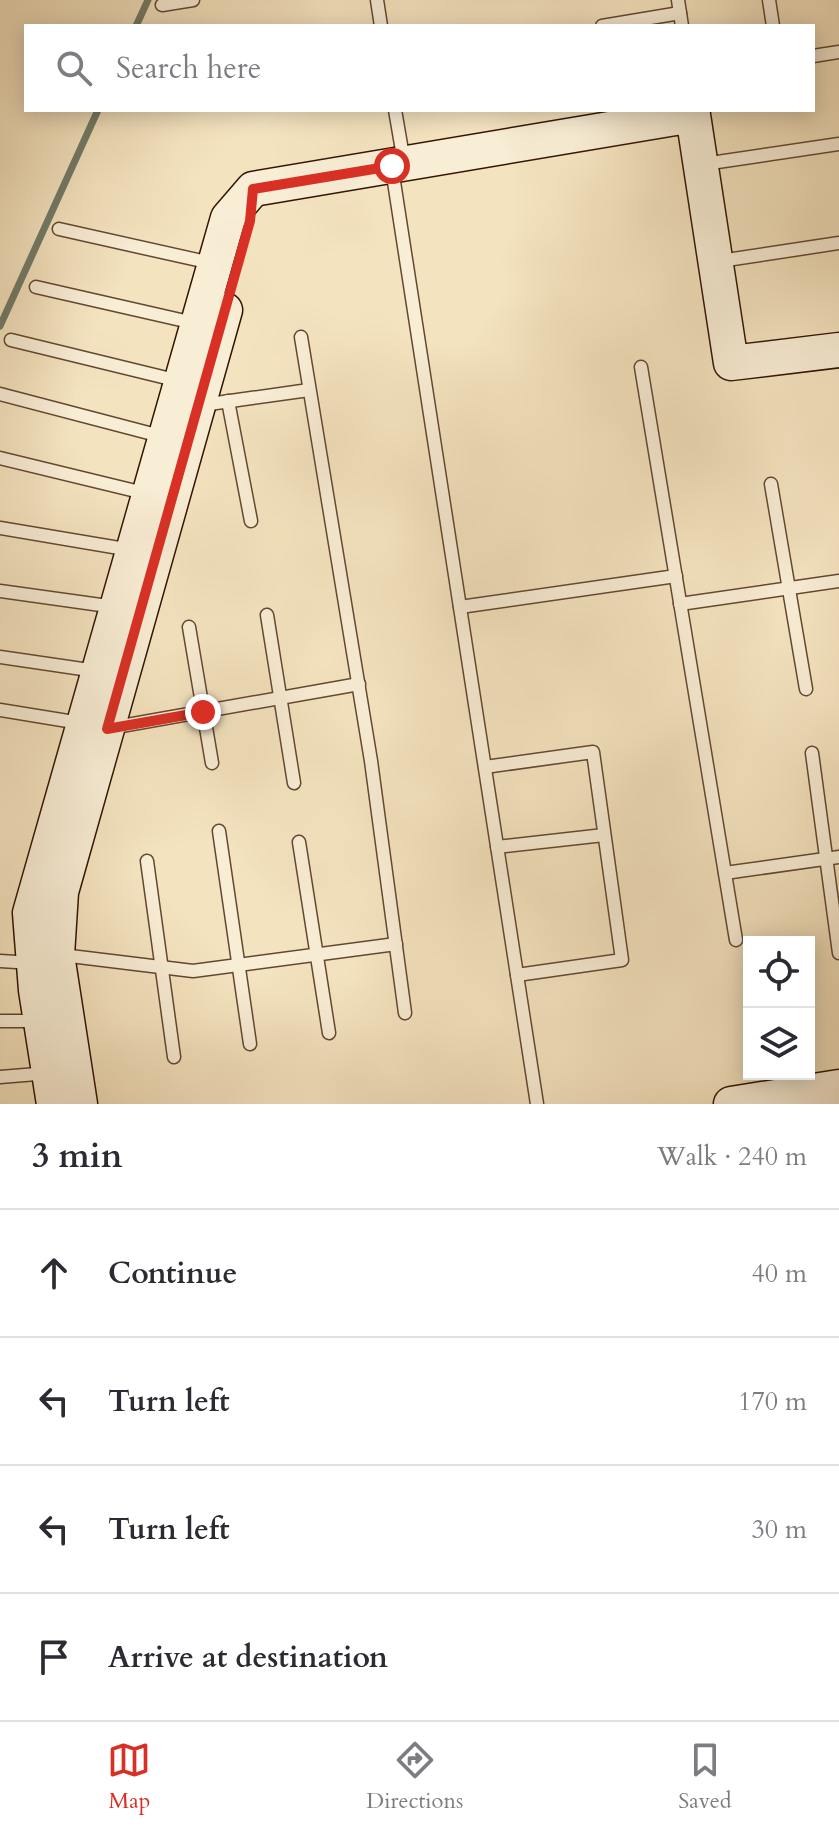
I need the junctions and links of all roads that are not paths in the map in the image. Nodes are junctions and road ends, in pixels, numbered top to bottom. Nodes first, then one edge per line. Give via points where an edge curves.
1 (193, 0) edge
2 (377, 0) edge
3 (769, 0) edge
4 (162, 5) dead end
5 (680, 13) edge
6 (381, 24) edge
7 (614, 24) edge
8 (773, 24) edge
9 (839, 52) edge
10 (815, 56) edge
11 (395, 112) edge
12 (693, 113) edge
13 (839, 144) edge
14 (398, 165) junction
15 (700, 165) junction
16 (253, 189) junction
17 (59, 229) dead end
18 (839, 243) edge
19 (715, 262) junction
20 (214, 264) junction
21 (36, 287) dead end
22 (197, 324) junction
23 (301, 337) dead end
24 (11, 340) dead end
25 (839, 350) edge
26 (641, 367) dead end
27 (309, 390) junction
28 (0, 394) edge
29 (202, 396) junction
30 (164, 437) junction
31 (0, 458) edge
32 (771, 484) dead end
33 (148, 494) junction
34 (251, 521) dead end
35 (0, 528) edge
36 (131, 550) junction
37 (676, 576) junction
38 (839, 581) edge
39 (789, 588) junction
40 (0, 591) edge
41 (680, 604) junction
42 (115, 607) junction
43 (460, 607) junction
44 (267, 615) dead end
45 (189, 627) dead end
46 (0, 657) edge
47 (97, 671) junction
48 (359, 684) junction
49 (806, 689) dead end
50 (281, 697) junction
51 (0, 710) edge
52 (203, 712) junction
53 (94, 726) junction
54 (812, 753) dead end
55 (212, 763) dead end
56 (485, 767) junction
57 (294, 783) dead end
58 (219, 831) dead end
59 (604, 835) junction
60 (299, 842) dead end
61 (497, 847) junction
62 (833, 858) edge
63 (147, 861) dead end
64 (725, 873) junction
65 (736, 940) dead end
66 (396, 944) junction
67 (839, 953) edge
68 (316, 954) junction
69 (46, 959) junction
70 (0, 961) edge
71 (239, 965) junction
72 (162, 967) junction
73 (517, 975) junction
74 (405, 1013) dead end
75 (0, 1021) edge
76 (41, 1021) junction
77 (329, 1033) dead end
78 (250, 1044) dead end
79 (174, 1057) dead end
80 (0, 1077) edge
81 (839, 1087) edge
82 (51, 1089) edge
83 (80, 1104) edge
84 (537, 1104) edge
85 (731, 1104) edge

1 - 4 lane
2 - 6 lane
3 - 8 lane
5 - 7 lane
9 - 10 lane
11 - 14 lane
12 - 14 street
12 - 15 street
13 - 15 lane
14 - 16 street
14 - 43 lane
15 - 19 street
16 - 20 street via 228,218
16 - 29 street via 250,221
17 - 20 lane
18 - 19 lane
19 - 25 street via 731,363
20 - 22 street
21 - 22 lane
22 - 29 street
23 - 27 lane
24 - 29 lane
26 - 37 lane
27 - 29 lane
27 - 48 lane
28 - 30 lane
29 - 30 street
29 - 34 lane
29 - 53 street
30 - 33 street
31 - 33 lane
32 - 39 lane
33 - 36 street
35 - 36 lane
36 - 42 street
37 - 41 lane
37 - 43 lane
38 - 39 lane
39 - 41 lane
39 - 49 lane
40 - 42 lane
41 - 64 lane
42 - 47 street
43 - 56 lane
44 - 50 lane
45 - 52 lane
46 - 47 lane
47 - 53 street
48 - 50 lane
48 - 66 lane
50 - 52 lane
50 - 57 lane
51 - 53 lane
52 - 53 lane
52 - 55 lane
53 - 69 street
54 - 62 lane
56 - 59 lane via 593,752
56 - 61 lane
58 - 71 lane
59 - 61 lane
59 - 73 lane via 622,960
60 - 68 lane
61 - 73 lane
62 - 64 lane
62 - 67 lane
63 - 72 lane
64 - 65 lane
66 - 68 lane
66 - 74 lane
68 - 71 lane
68 - 77 lane
69 - 70 lane
69 - 72 lane
69 - 76 street
69 - 83 street
71 - 72 lane via 193,971
71 - 78 lane
72 - 79 lane
73 - 84 lane
75 - 76 lane
76 - 82 street
80 - 82 lane
81 - 85 street

